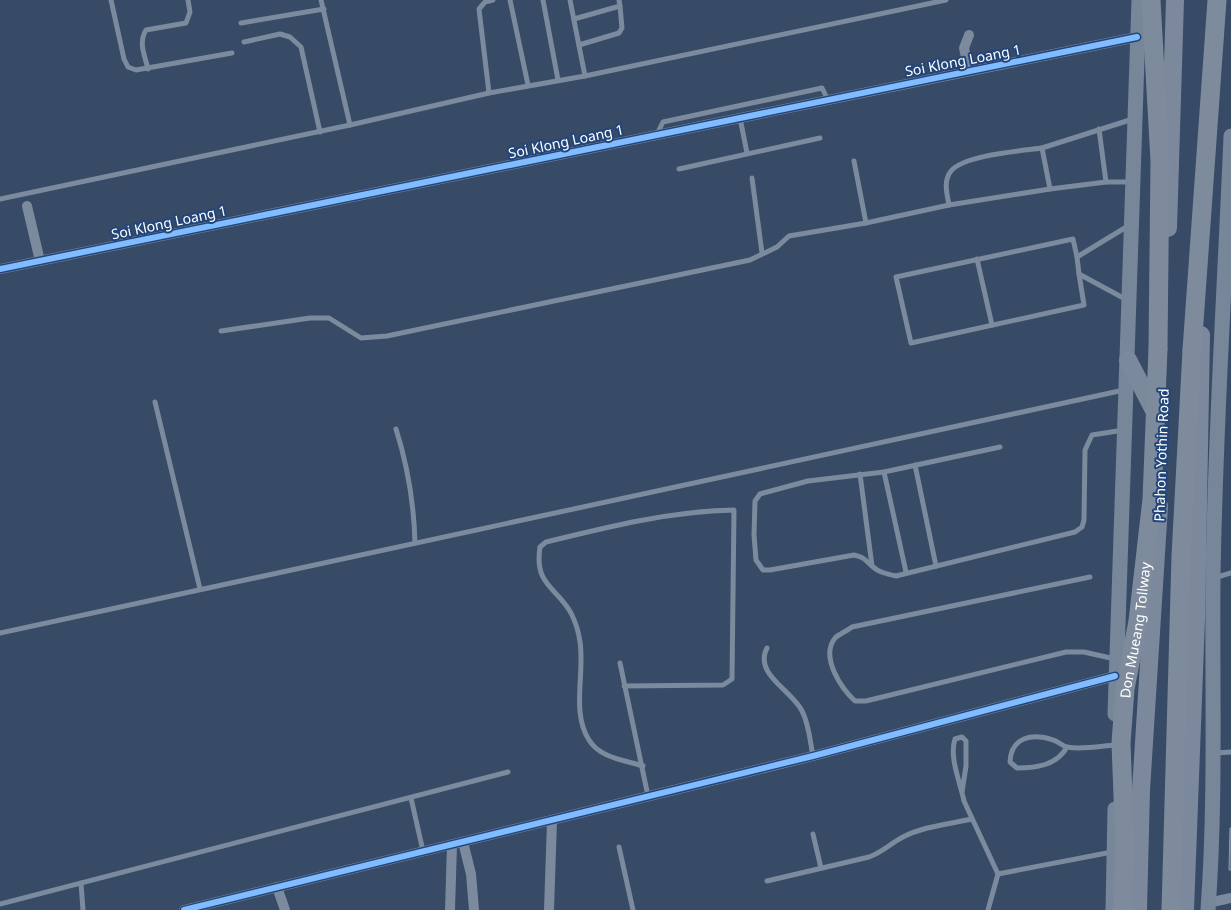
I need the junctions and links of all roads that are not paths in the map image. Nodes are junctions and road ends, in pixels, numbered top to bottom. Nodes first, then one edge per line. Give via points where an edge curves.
1 (111, 0) edge
2 (188, 0) edge
3 (321, 0) edge
4 (493, 0) edge
5 (510, 0) edge
6 (543, 0) edge
7 (570, 0) edge
8 (619, 0) edge
9 (946, 0) edge
10 (1139, 0) edge
11 (1150, 0) edge
12 (1175, 0) edge
13 (1208, 0) edge
14 (1217, 0) edge
15 (620, 6) junction
16 (324, 9) junction
17 (574, 19) junction
18 (241, 23) dead end
19 (969, 35) dead end
20 (1137, 37) junction
21 (244, 42) dead end
22 (579, 45) junction
23 (232, 53) dead end
24 (148, 70) junction
25 (969, 71) junction
26 (585, 76) junction
27 (558, 80) junction
28 (528, 85) junction
29 (489, 93) junction
30 (828, 100) junction
31 (740, 118) junction
32 (1135, 118) junction
33 (350, 125) junction
34 (1099, 129) junction
35 (320, 132) junction
36 (657, 135) junction
37 (1231, 136) edge
38 (820, 138) dead end
39 (1042, 148) junction
40 (746, 153) junction
41 (854, 161) dead end
42 (679, 169) dead end
43 (752, 178) dead end
44 (1106, 182) junction
45 (1133, 182) junction
46 (1050, 190) junction
47 (0, 199) edge
48 (949, 205) junction
49 (27, 206) dead end
50 (866, 223) junction
51 (1132, 223) junction
52 (1229, 226) edge
53 (762, 252) junction
54 (1076, 258) junction
55 (977, 259) junction
56 (40, 261) junction
57 (0, 269) edge
58 (1079, 274) junction
59 (1130, 301) junction
60 (992, 325) junction
61 (221, 331) dead end
62 (1128, 360) junction
63 (1127, 390) junction
64 (155, 402) dead end
65 (1162, 425) junction
66 (396, 429) dead end
67 (1126, 430) junction
68 (1000, 447) dead end
69 (916, 465) junction
70 (884, 472) junction
71 (860, 474) junction
72 (415, 543) junction
73 (936, 566) junction
74 (872, 567) junction
75 (906, 572) junction
76 (1231, 573) edge
77 (1090, 577) dead end
78 (1213, 578) junction
79 (200, 589) junction
80 (0, 633) edge
81 (768, 648) dead end
82 (1115, 659) junction
83 (620, 663) dead end
84 (1115, 676) junction
85 (624, 686) junction
86 (1115, 745) junction
87 (1068, 747) junction
88 (1231, 752) edge
89 (1213, 754) junction
90 (813, 756) junction
91 (643, 766) junction
92 (508, 772) dead end
93 (962, 792) junction
94 (648, 796) junction
95 (410, 798) junction
96 (972, 818) junction
97 (552, 821) junction
98 (814, 834) dead end
99 (463, 842) junction
100 (452, 845) junction
101 (619, 847) dead end
102 (423, 851) junction
103 (1115, 851) junction
104 (821, 868) junction
105 (998, 874) junction
106 (768, 881) dead end
107 (80, 883) junction
108 (277, 887) junction
109 (1231, 898) edge
110 (0, 904) edge
111 (1208, 906) edge
112 (83, 910) edge
113 (184, 910) edge
114 (285, 910) edge
115 (450, 910) edge
116 (474, 910) edge
117 (549, 910) edge
118 (633, 910) edge
119 (988, 910) edge
120 (1113, 910) edge
121 (1124, 910) edge
122 (1138, 910) edge
123 (1171, 910) edge
124 (1185, 910) edge

1 - 24 lane via 128,67
2 - 24 lane via 190,12 186,22 146,30 142,36
3 - 16 lane
4 - 29 lane via 485,2 479,9
5 - 28 lane
6 - 27 lane
7 - 17 lane
8 - 15 lane
9 - 26 lane
10 - 20 main road
11 - 121 highway, Don Mueang Tollway, bridge via 1160,161 1158,349 1152,499 1138,621 1125,689 1121,743
12 - 65 highway, Phahon Yothin Road
13 - 124 highway via 1197,610
14 - 123 highway, bridge via 1181,556
15 - 17 lane
15 - 22 lane via 622,28 619,33
16 - 18 lane
16 - 33 lane
17 - 22 lane
19 - 25 street via 964,48
20 - 25 street, Soi Klong Loang 1
20 - 32 main road
21 - 35 lane via 280,34 290,37 301,47
22 - 26 lane
23 - 24 lane
25 - 30 street, Soi Klong Loang 1
26 - 27 lane
27 - 28 lane
28 - 29 lane
29 - 33 lane
30 - 31 street, Soi Klong Loang 1
30 - 36 lane via 822,88 663,122
31 - 36 street, Soi Klong Loang 1
31 - 40 lane
32 - 34 lane
32 - 45 main road
33 - 35 lane
34 - 39 lane
34 - 44 lane
35 - 47 lane
36 - 56 street, Soi Klong Loang 1
37 - 52 main road
38 - 40 lane
39 - 46 lane
39 - 48 lane via 964,162 951,171 946,187
40 - 42 lane
41 - 50 lane
43 - 53 lane
44 - 45 lane
44 - 46 lane
45 - 51 main road
46 - 48 lane
48 - 50 lane
49 - 56 street
50 - 53 lane via 789,236 777,247
51 - 54 lane
51 - 59 main road
52 - 78 main road via 1218,400
53 - 61 lane via 750,260 387,336 360,338 329,318
54 - 55 lane via 1073,238
54 - 58 lane
55 - 60 lane
55 - 60 lane via 896,277 911,343
56 - 57 street, Soi Klong Loang 1
58 - 59 lane
58 - 60 lane via 1084,305
59 - 62 main road
62 - 63 main road
62 - 65 highway
63 - 67 main road
63 - 72 lane
64 - 79 lane
65 - 122 highway, Phahon Yothin Road via 1160,506 1141,790
66 - 72 lane via 406,460 414,510
67 - 73 lane via 1092,435 1085,450 1082,528
67 - 82 main road
68 - 69 lane
69 - 70 lane
69 - 73 lane
70 - 71 lane
70 - 75 lane
71 - 74 lane
71 - 74 lane via 808,481 760,494 755,501 754,512 756,560 763,570 770,570 854,555 866,559
72 - 79 lane
73 - 75 lane
74 - 75 lane via 896,576
76 - 78 lane
77 - 82 lane via 852,627 836,638 830,649 832,665 844,691 855,701 866,701 1066,652 1084,652
78 - 89 main road
79 - 80 lane
81 - 90 lane via 764,660 766,668 803,712
82 - 84 main road
83 - 85 lane
84 - 86 main road
84 - 90 street
85 - 91 lane
85 - 91 lane via 723,685 732,679 734,510 714,510 608,526 546,542 540,547 540,572 571,613 580,642 582,726 596,749
86 - 87 lane
86 - 103 main road
87 - 87 lane via 1058,760 1042,765 1017,768 1010,762 1014,744 1027,738 1053,740
88 - 89 lane
89 - 111 main road
90 - 94 street
91 - 94 lane
92 - 95 lane
93 - 93 lane via 966,766 966,741 962,737 954,739 952,747
93 - 96 lane
94 - 97 street
95 - 102 lane
95 - 107 lane
96 - 104 lane via 921,830 903,837 882,852
96 - 105 lane
97 - 99 street
97 - 117 street
98 - 104 lane
99 - 100 street
99 - 116 street via 471,874
100 - 102 street
100 - 115 street
101 - 118 lane
102 - 108 street
103 - 105 lane
103 - 120 main road
104 - 106 lane
105 - 119 lane
107 - 110 lane
107 - 112 lane
108 - 113 street
108 - 114 street
109 - 111 street

